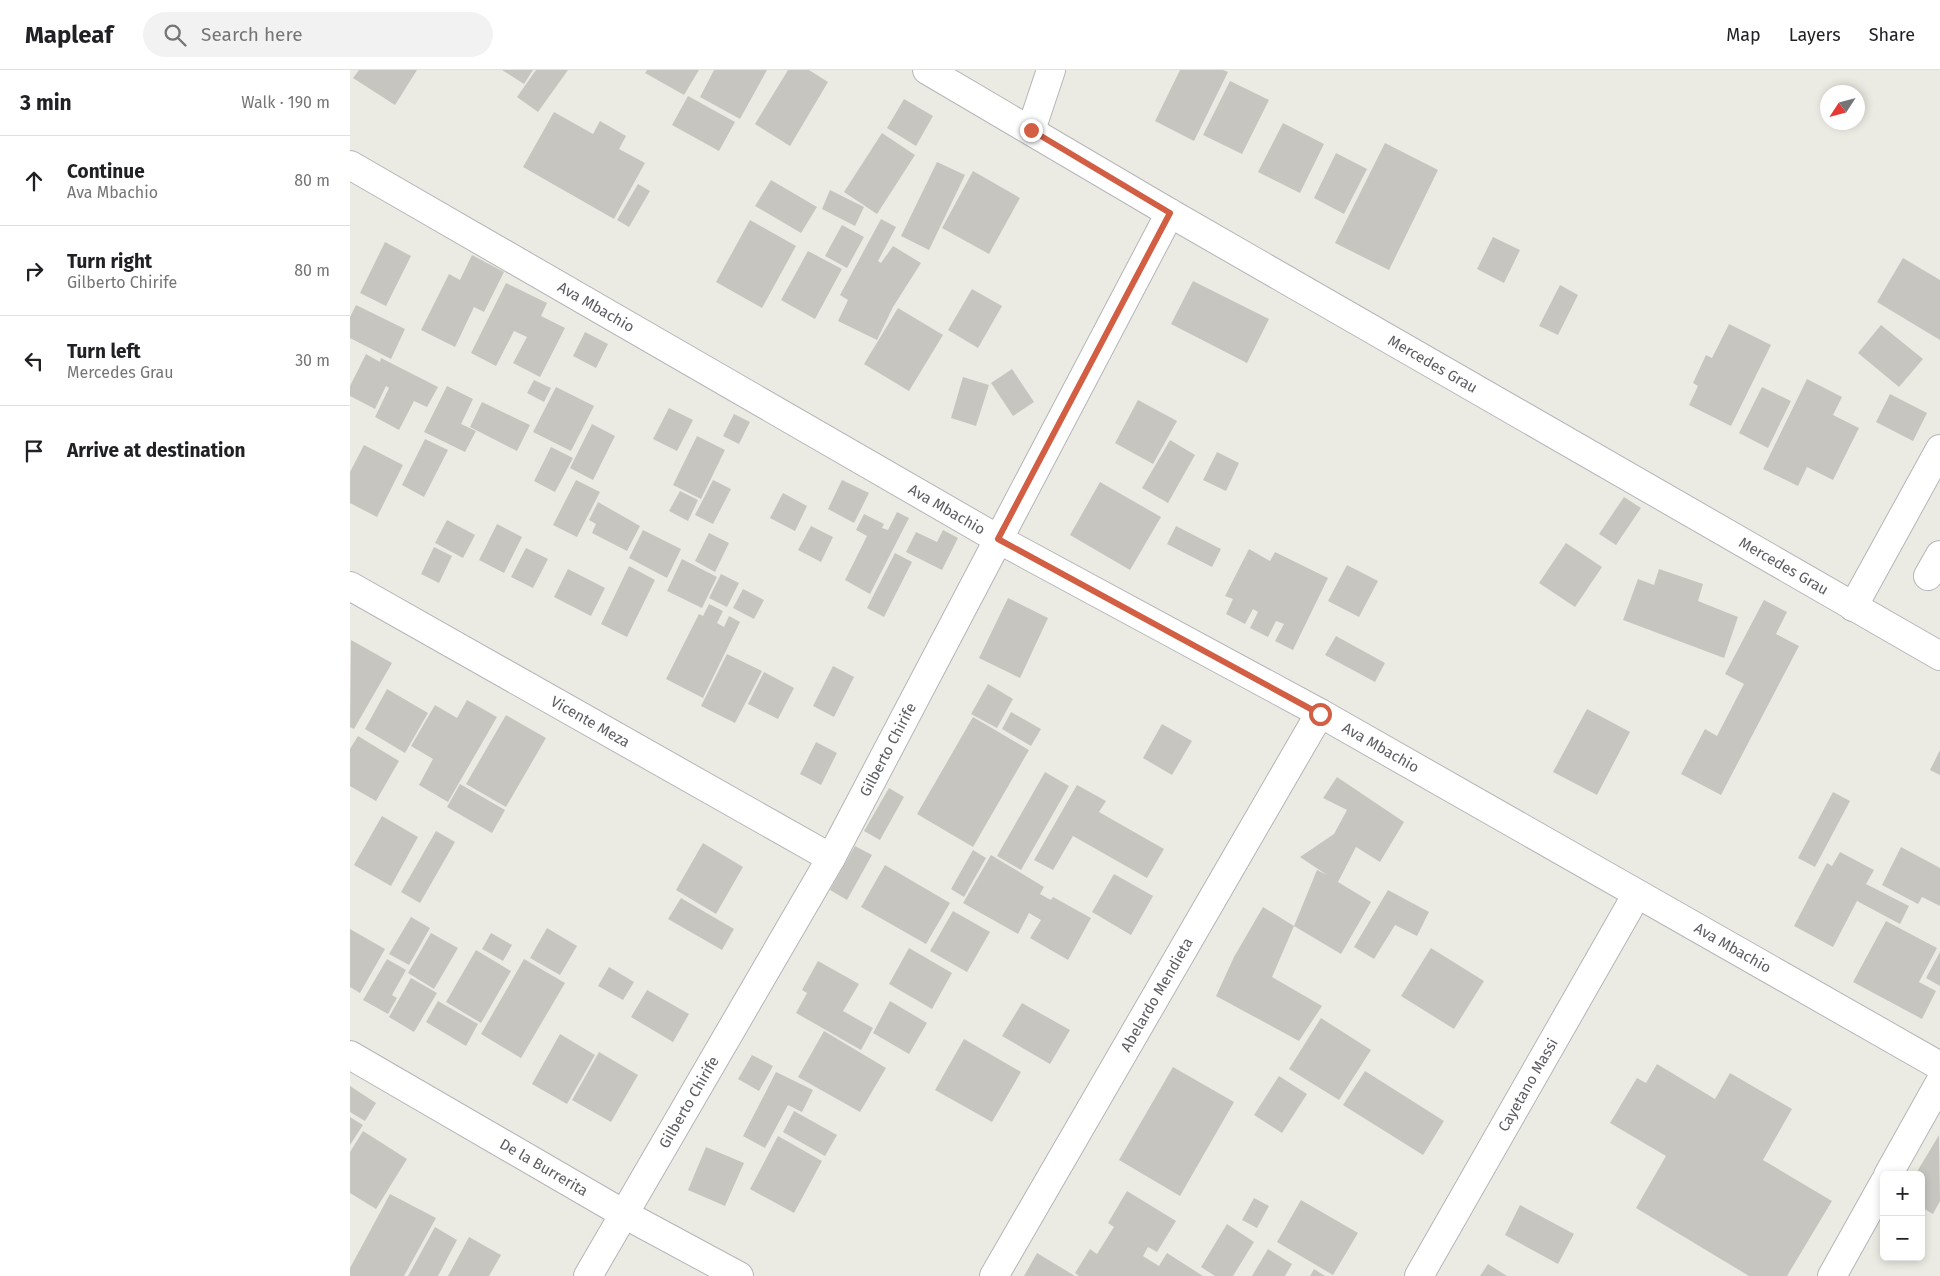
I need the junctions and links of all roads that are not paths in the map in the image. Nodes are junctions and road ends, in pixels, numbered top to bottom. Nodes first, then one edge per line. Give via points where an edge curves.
1 (927, 70) edge
2 (1051, 70) edge
3 (1031, 130) junction
4 (350, 165) edge
5 (1170, 213) junction
6 (1940, 449) edge
7 (998, 539) junction
8 (350, 586) edge
9 (1853, 607) junction
10 (1940, 656) edge
11 (1320, 714) junction
12 (832, 858) junction
13 (1637, 894) junction
14 (350, 1055) edge
15 (1940, 1066) edge
16 (1940, 1082) edge
17 (1890, 1171) edge
18 (1880, 1190) edge
19 (624, 1214) junction
20 (588, 1276) edge
21 (739, 1276) edge
22 (994, 1276) edge
23 (1419, 1276) edge
24 (1832, 1276) edge

1 - 3 street, Mercedes Grau
2 - 3 street
3 - 5 street, Mercedes Grau
4 - 7 street, Ava Mbachio
5 - 7 street, Gilberto Chirife
5 - 9 street, Mercedes Grau
6 - 9 street
7 - 11 street, Ava Mbachio
7 - 12 street, Gilberto Chirife
8 - 12 street, Vicente Meza
9 - 10 street, Mercedes Grau
11 - 13 street, Ava Mbachio
11 - 22 street, Abelardo Mendieta
12 - 19 street, Gilberto Chirife
13 - 15 street, Ava Mbachio
13 - 23 street, Cayetano Massi
14 - 19 street, De la Burrerita
16 - 17 street
18 - 24 street
19 - 20 street, Gilberto Chirife
19 - 21 street, De la Burrerita

